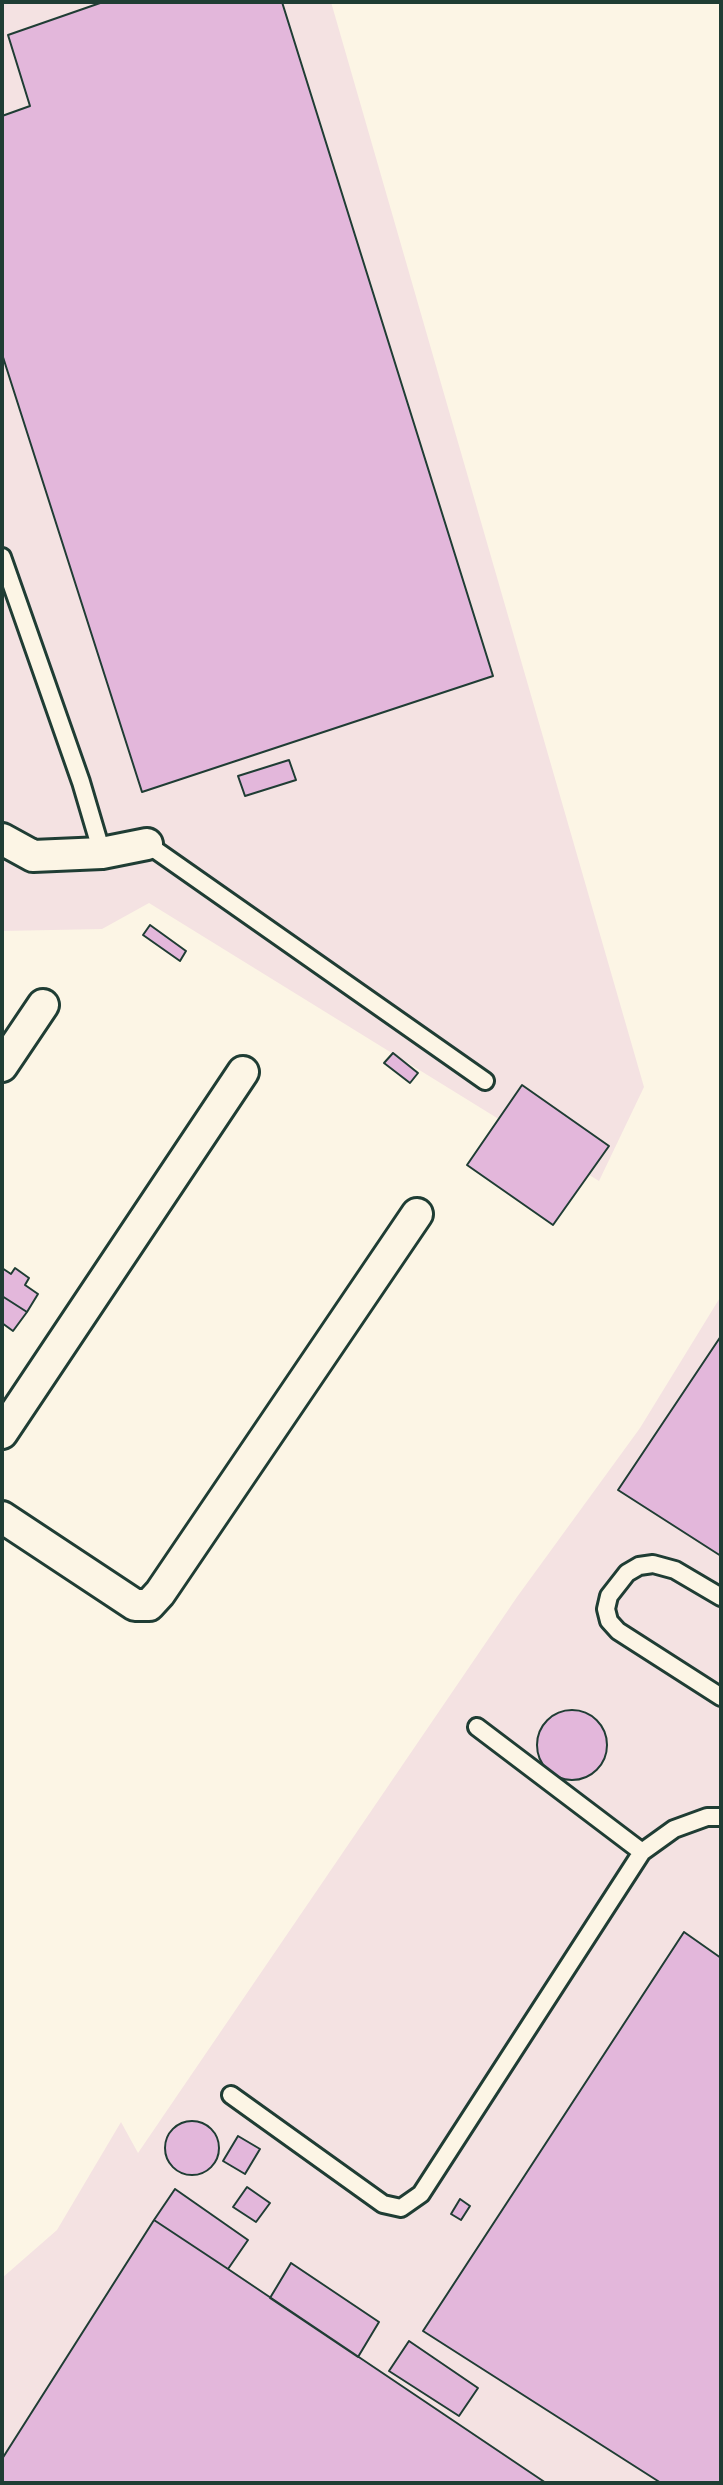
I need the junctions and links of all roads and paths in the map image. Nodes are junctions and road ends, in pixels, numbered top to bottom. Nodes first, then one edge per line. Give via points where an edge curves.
1 (2, 557) edge
2 (2, 839) edge
3 (147, 844) joint
4 (102, 853) junction
5 (43, 1005) dead end
6 (2, 1066) edge
7 (243, 1072) dead end
8 (485, 1081) dead end
9 (417, 1214) dead end
10 (2, 1433) edge
11 (2, 1517) edge
12 (721, 1597) edge
13 (721, 1697) edge
14 (477, 1727) dead end
15 (721, 1817) edge
16 (642, 1852) junction
17 (231, 2095) dead end

1 - 4 lane
2 - 4 street via 33,856
3 - 4 street
3 - 8 lane
5 - 6 street
7 - 10 street
9 - 11 street via 149,1605 135,1605
12 - 13 lane via 675,1570 653,1564 627,1573 606,1609 618,1631
14 - 16 lane
15 - 16 lane via 674,1829
16 - 17 lane via 421,2194 401,2208 383,2204

